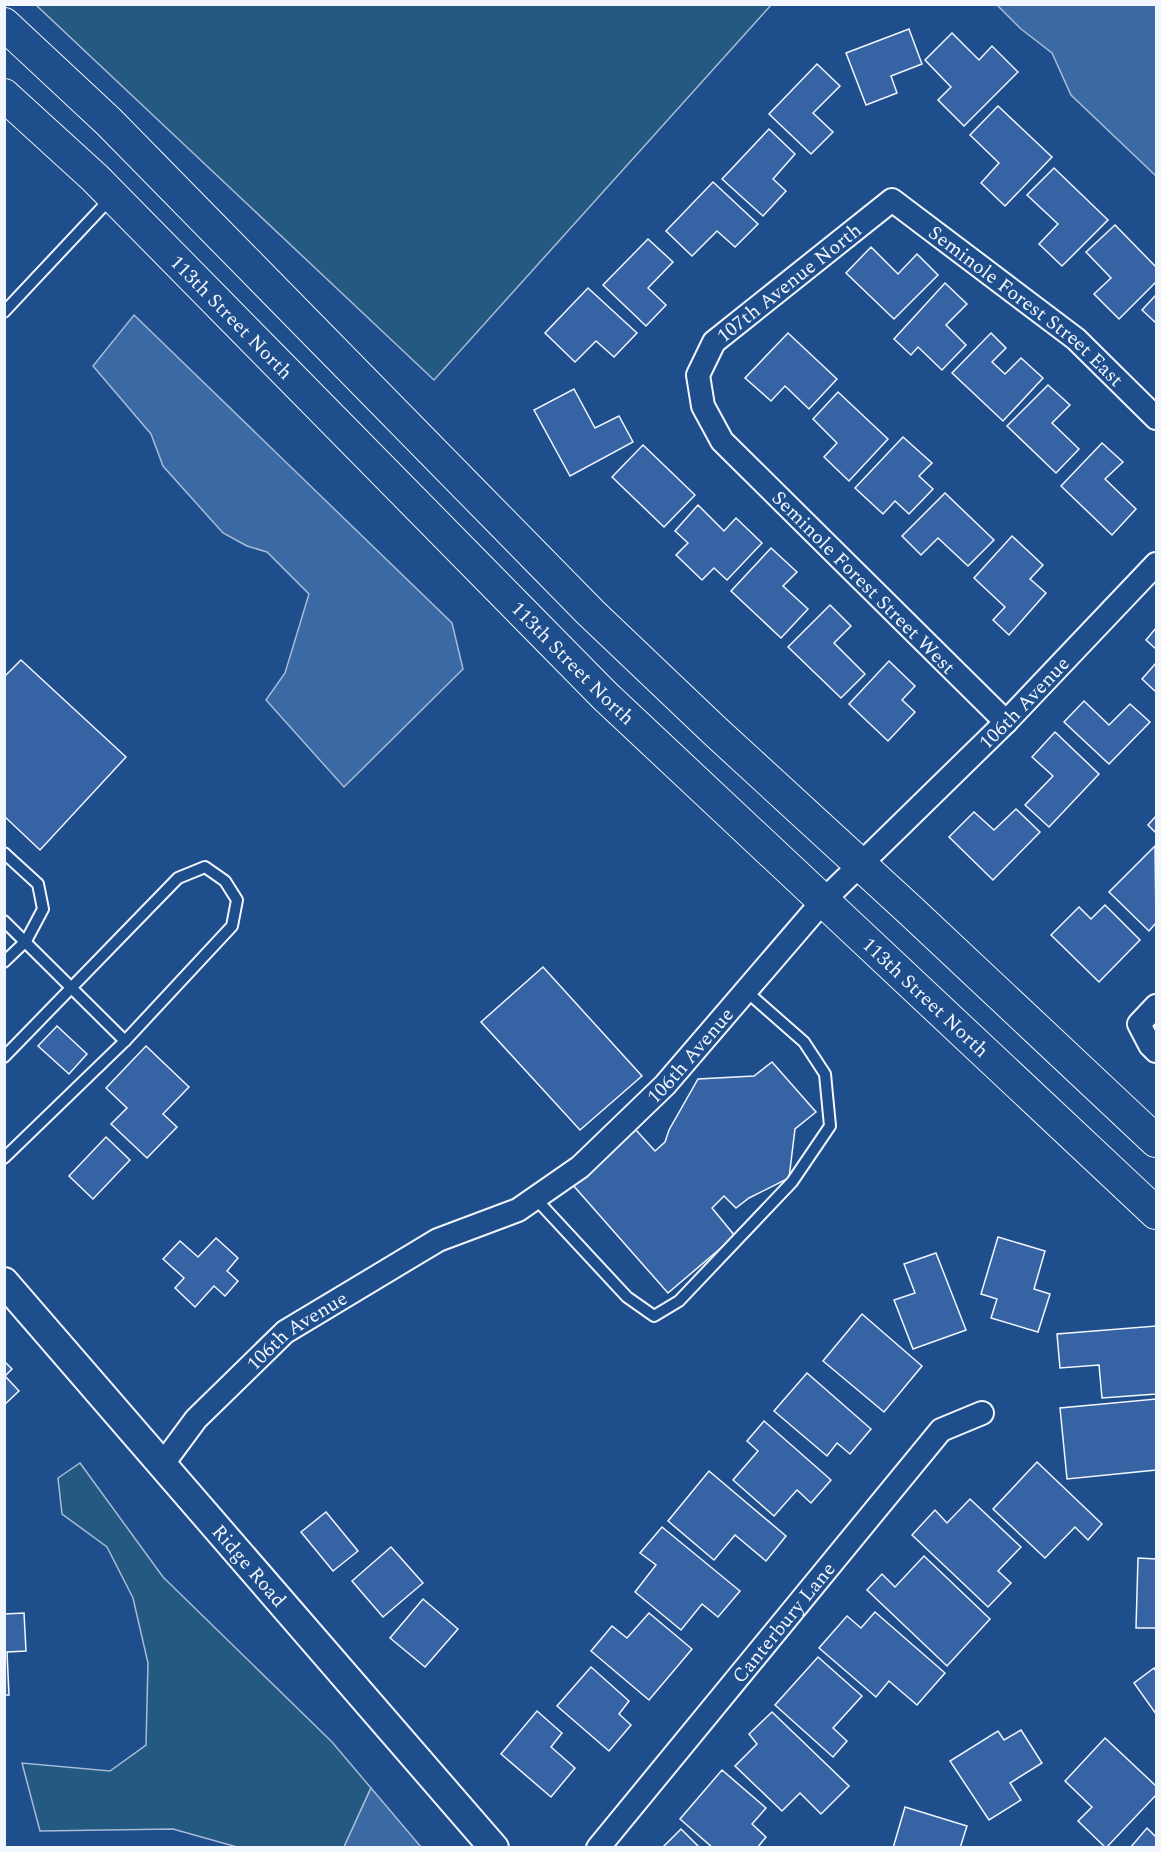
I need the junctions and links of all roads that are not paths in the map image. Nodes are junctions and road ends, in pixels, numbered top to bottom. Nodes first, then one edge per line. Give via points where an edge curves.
1 (4, 24) edge
2 (4, 95) edge
3 (113, 196) junction
4 (892, 200) joint
5 (4, 312) edge
6 (1156, 418) edge
7 (722, 441) joint
8 (1156, 564) edge
9 (1006, 722) junction
10 (4, 853) edge
11 (861, 865) junction
12 (823, 901) junction
13 (4, 921) edge
14 (26, 941) junction
15 (4, 962) edge
16 (71, 987) junction
17 (746, 991) junction
18 (1156, 1006) edge
19 (124, 1041) junction
20 (1156, 1051) edge
21 (4, 1057) edge
22 (1156, 1141) edge
23 (4, 1158) edge
24 (535, 1198) junction
25 (1156, 1213) edge
26 (4, 1282) edge
27 (982, 1413) dead end
28 (162, 1465) junction
29 (494, 1848) edge
30 (598, 1848) edge

1 - 11 main road via 109,122 591,613
2 - 3 main road, 113th Street North
3 - 5 lane
3 - 12 main road, 113th Street North via 605,696
4 - 6 street, Seminole Forest Street East via 1076,339
4 - 7 street, 107th Avenue North via 714,342 698,375 703,406
7 - 9 street, Seminole Forest Street West
8 - 9 street, 106th Avenue
9 - 11 street, 106th Avenue
10 - 14 lane via 38,884 44,909
11 - 12 street, 106th Avenue
11 - 22 main road
12 - 17 street, 106th Avenue
12 - 25 main road, 113th Street North
13 - 14 lane
14 - 15 lane
14 - 16 lane
16 - 19 lane
16 - 19 lane via 178,878 205,867 225,881 237,900 232,926
16 - 21 lane
17 - 24 street, 106th Avenue via 665,1085 580,1167
17 - 24 lane via 804,1042 825,1074 830,1126 792,1182 679,1301 654,1316 627,1297
18 - 20 street via 1139,1024
19 - 23 lane
24 - 28 street, 106th Avenue via 518,1210 438,1240 285,1332 196,1419
26 - 28 street, Ridge Road
27 - 30 street, Canterbury Lane via 941,1430
28 - 29 street, Ridge Road

